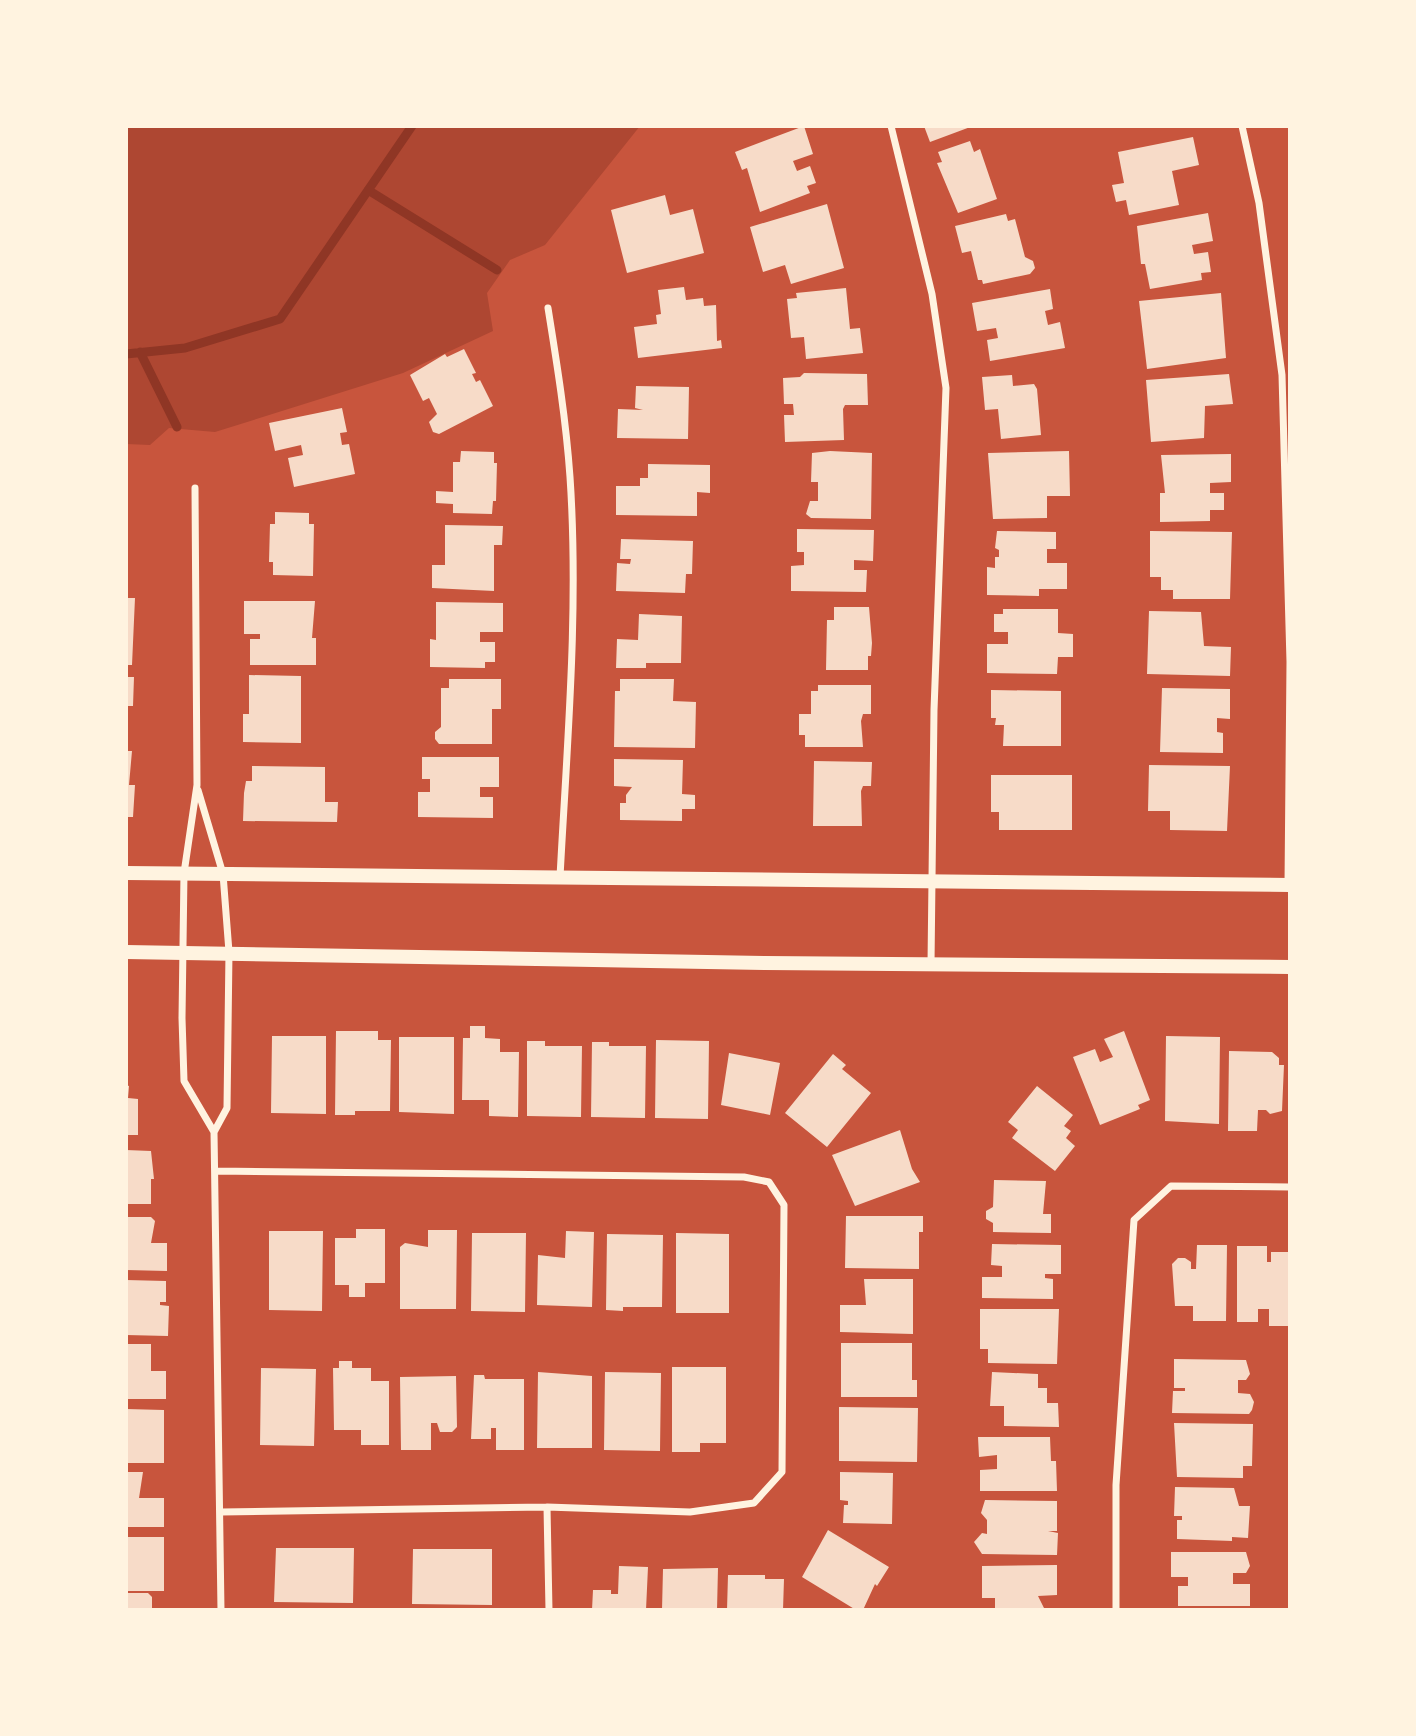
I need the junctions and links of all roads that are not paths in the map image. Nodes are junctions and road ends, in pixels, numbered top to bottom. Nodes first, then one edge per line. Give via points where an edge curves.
1 (891, 126) edge
2 (1242, 126) edge
3 (548, 307) dead end
4 (195, 488) dead end
5 (197, 785) junction
6 (126, 873) edge
7 (184, 873) junction
8 (223, 874) junction
9 (560, 878) junction
10 (934, 882) junction
11 (1289, 885) edge
12 (126, 952) edge
13 (183, 952) junction
14 (229, 952) junction
15 (931, 964) junction
16 (1290, 967) edge
17 (214, 1132) junction
18 (215, 1171) junction
19 (1290, 1187) edge
20 (547, 1507) junction
21 (221, 1511) junction
22 (221, 1610) edge
23 (549, 1610) edge
24 (1116, 1610) edge

1 - 10 street via 932,294 946,388 934,710
2 - 11 street via 1259,203 1282,375 1290,662
3 - 9 street via 570,478 572,638
4 - 5 street
5 - 7 street
5 - 8 street
6 - 7 main road
7 - 8 main road
7 - 13 street
8 - 9 main road
8 - 14 street
9 - 10 main road
10 - 11 main road
10 - 15 street
12 - 13 main road
13 - 14 main road
13 - 17 street via 184,1081
14 - 15 main road
14 - 17 street via 227,1108
15 - 16 main road
17 - 18 street
18 - 20 street via 744,1177 769,1182 784,1205 782,1472 754,1503 732,1507 690,1511
18 - 21 street
19 - 24 street via 1171,1186 1134,1220 1116,1485
20 - 21 street
20 - 23 street
21 - 22 street

